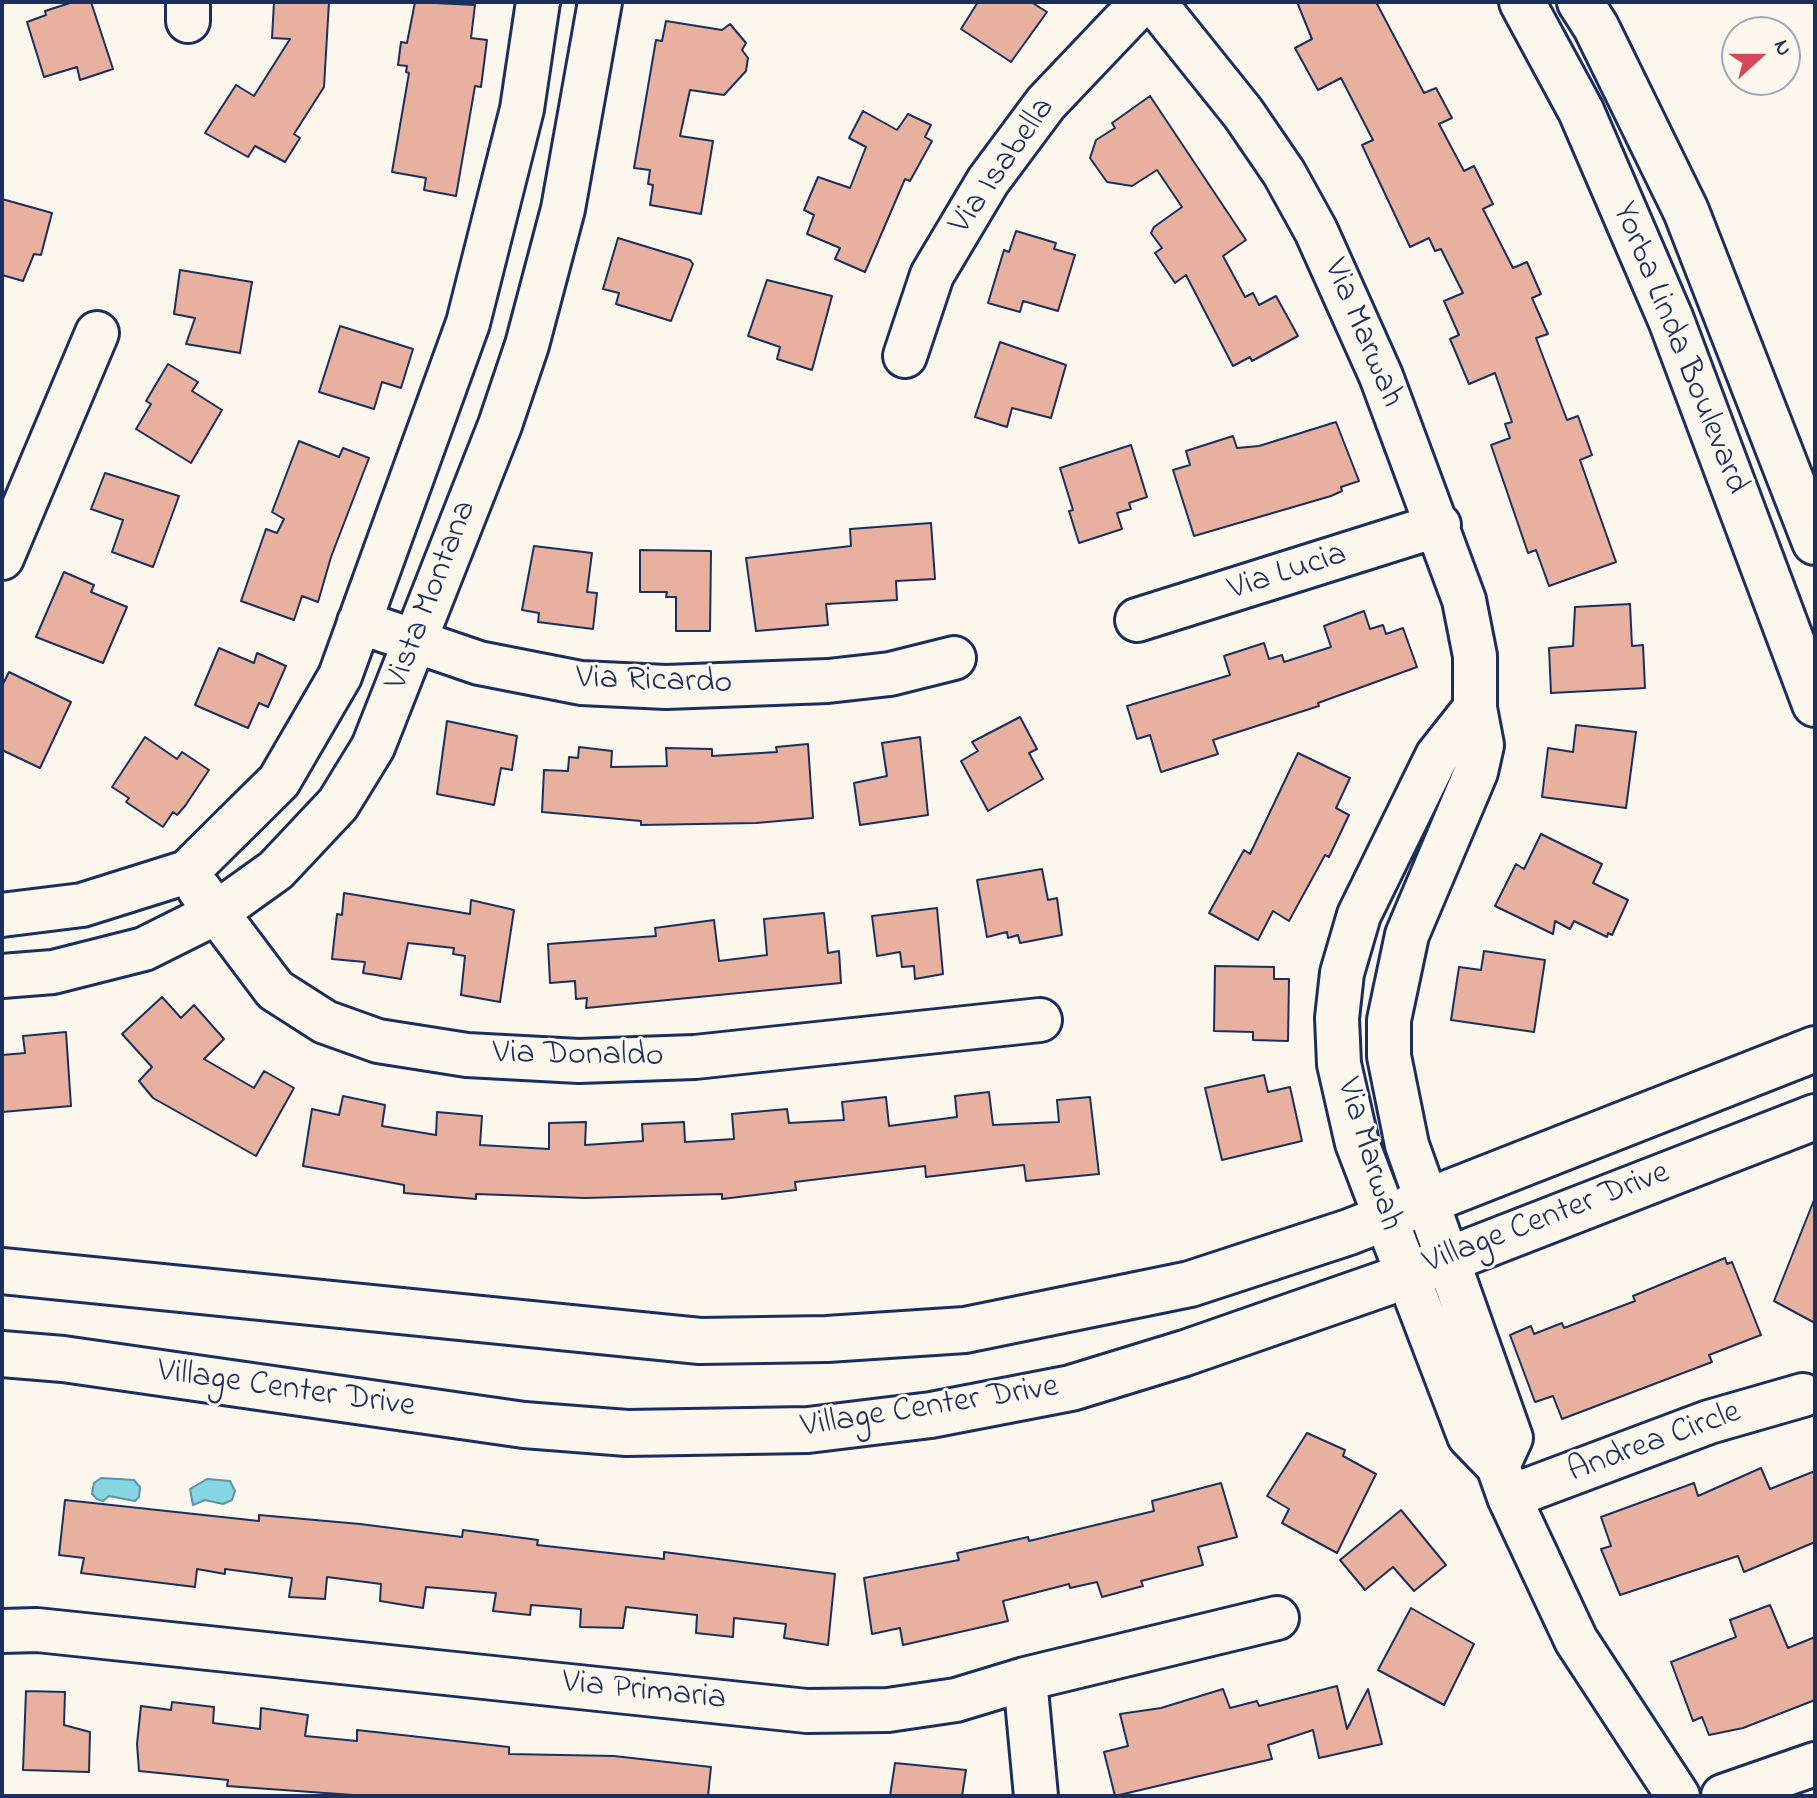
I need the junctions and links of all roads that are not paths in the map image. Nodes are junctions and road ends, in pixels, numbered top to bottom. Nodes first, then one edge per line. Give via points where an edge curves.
1 (538, 2) edge
2 (600, 2) edge
3 (1142, 2) edge
4 (1154, 2) edge
5 (1522, 2) edge
6 (1580, 2) edge
7 (97, 333) dead end
8 (905, 356) dead end
9 (1439, 525) junction
10 (1815, 542) edge
11 (2, 558) edge
12 (1137, 620) dead end
13 (359, 622) junction
14 (416, 643) junction
15 (954, 658) dead end
16 (1815, 704) edge
17 (1475, 708) junction
18 (187, 872) junction
19 (216, 913) junction
20 (2, 915) edge
21 (2, 976) edge
22 (1040, 1020) dead end
23 (1815, 1049) edge
24 (1815, 1117) edge
25 (1428, 1201) junction
26 (1385, 1217) junction
27 (1449, 1259) junction
28 (2, 1271) edge
29 (1406, 1276) junction
30 (2, 1354) edge
31 (1803, 1395) dead end
32 (1503, 1482) junction
33 (1277, 1618) dead end
34 (2, 1631) edge
35 (1025, 1679) junction
36 (1815, 1764) edge
37 (1036, 1796) edge
38 (1678, 1796) edge
39 (1723, 1796) edge

1 - 13 street, Vista Montana via 522,109 468,323
2 - 14 street, Vista Montana via 563,209 527,345
3 - 8 street, Via Isabella via 1046,103 988,181 932,275
4 - 9 street, Via Marwah via 1243,113 1316,231 1381,376
5 - 16 main road, Yorba Linda Boulevard via 1581,111 1671,320
6 - 10 main road, Yorba Linda Boulevard via 1686,211
7 - 11 street
9 - 12 street, Via Lucia
9 - 17 street, Via Marwah via 1464,600 1475,656
13 - 14 street, Via Ricardo
13 - 18 street, Vista Montana via 340,676 279,781
14 - 15 street, Via Ricardo via 479,663 581,683 666,687 828,681 890,674
14 - 19 street, Vista Montana via 373,747 338,804 276,870
17 - 25 street, Via Marwah via 1482,745 1476,772 1407,935 1389,1020 1394,1090
17 - 26 street, Via Marwah via 1452,732 1430,770 1359,915 1342,973 1339,1064 1357,1143
18 - 19 street, Via Donaldo
18 - 20 street, Vista Montana via 82,905
19 - 21 street, Vista Montana via 144,949 53,972
19 - 22 street, Via Donaldo via 275,990 325,1022 378,1041 467,1055 579,1061 695,1057
23 - 25 main road, Village Center Drive
24 - 27 main road, Village Center Drive
25 - 26 main road, Village Center Drive
25 - 27 street, Via Marwah
26 - 28 main road, Village Center Drive via 1190,1284 1101,1304 965,1330 827,1339 700,1341
26 - 29 street, Via Marwah
27 - 29 main road, Village Center Drive
27 - 32 street, Via Marwah via 1511,1438
29 - 30 main road, Village Center Drive via 1071,1388 931,1415 808,1430 627,1433 524,1425
29 - 32 street, Via Marwah via 1469,1436
31 - 32 street, Andrea Circle
32 - 38 street, Via Marwah via 1576,1640
33 - 35 street, Via Primaria
34 - 35 street, Via Primaria via 37,1630 807,1711 888,1710 956,1700
35 - 37 street
36 - 39 street

